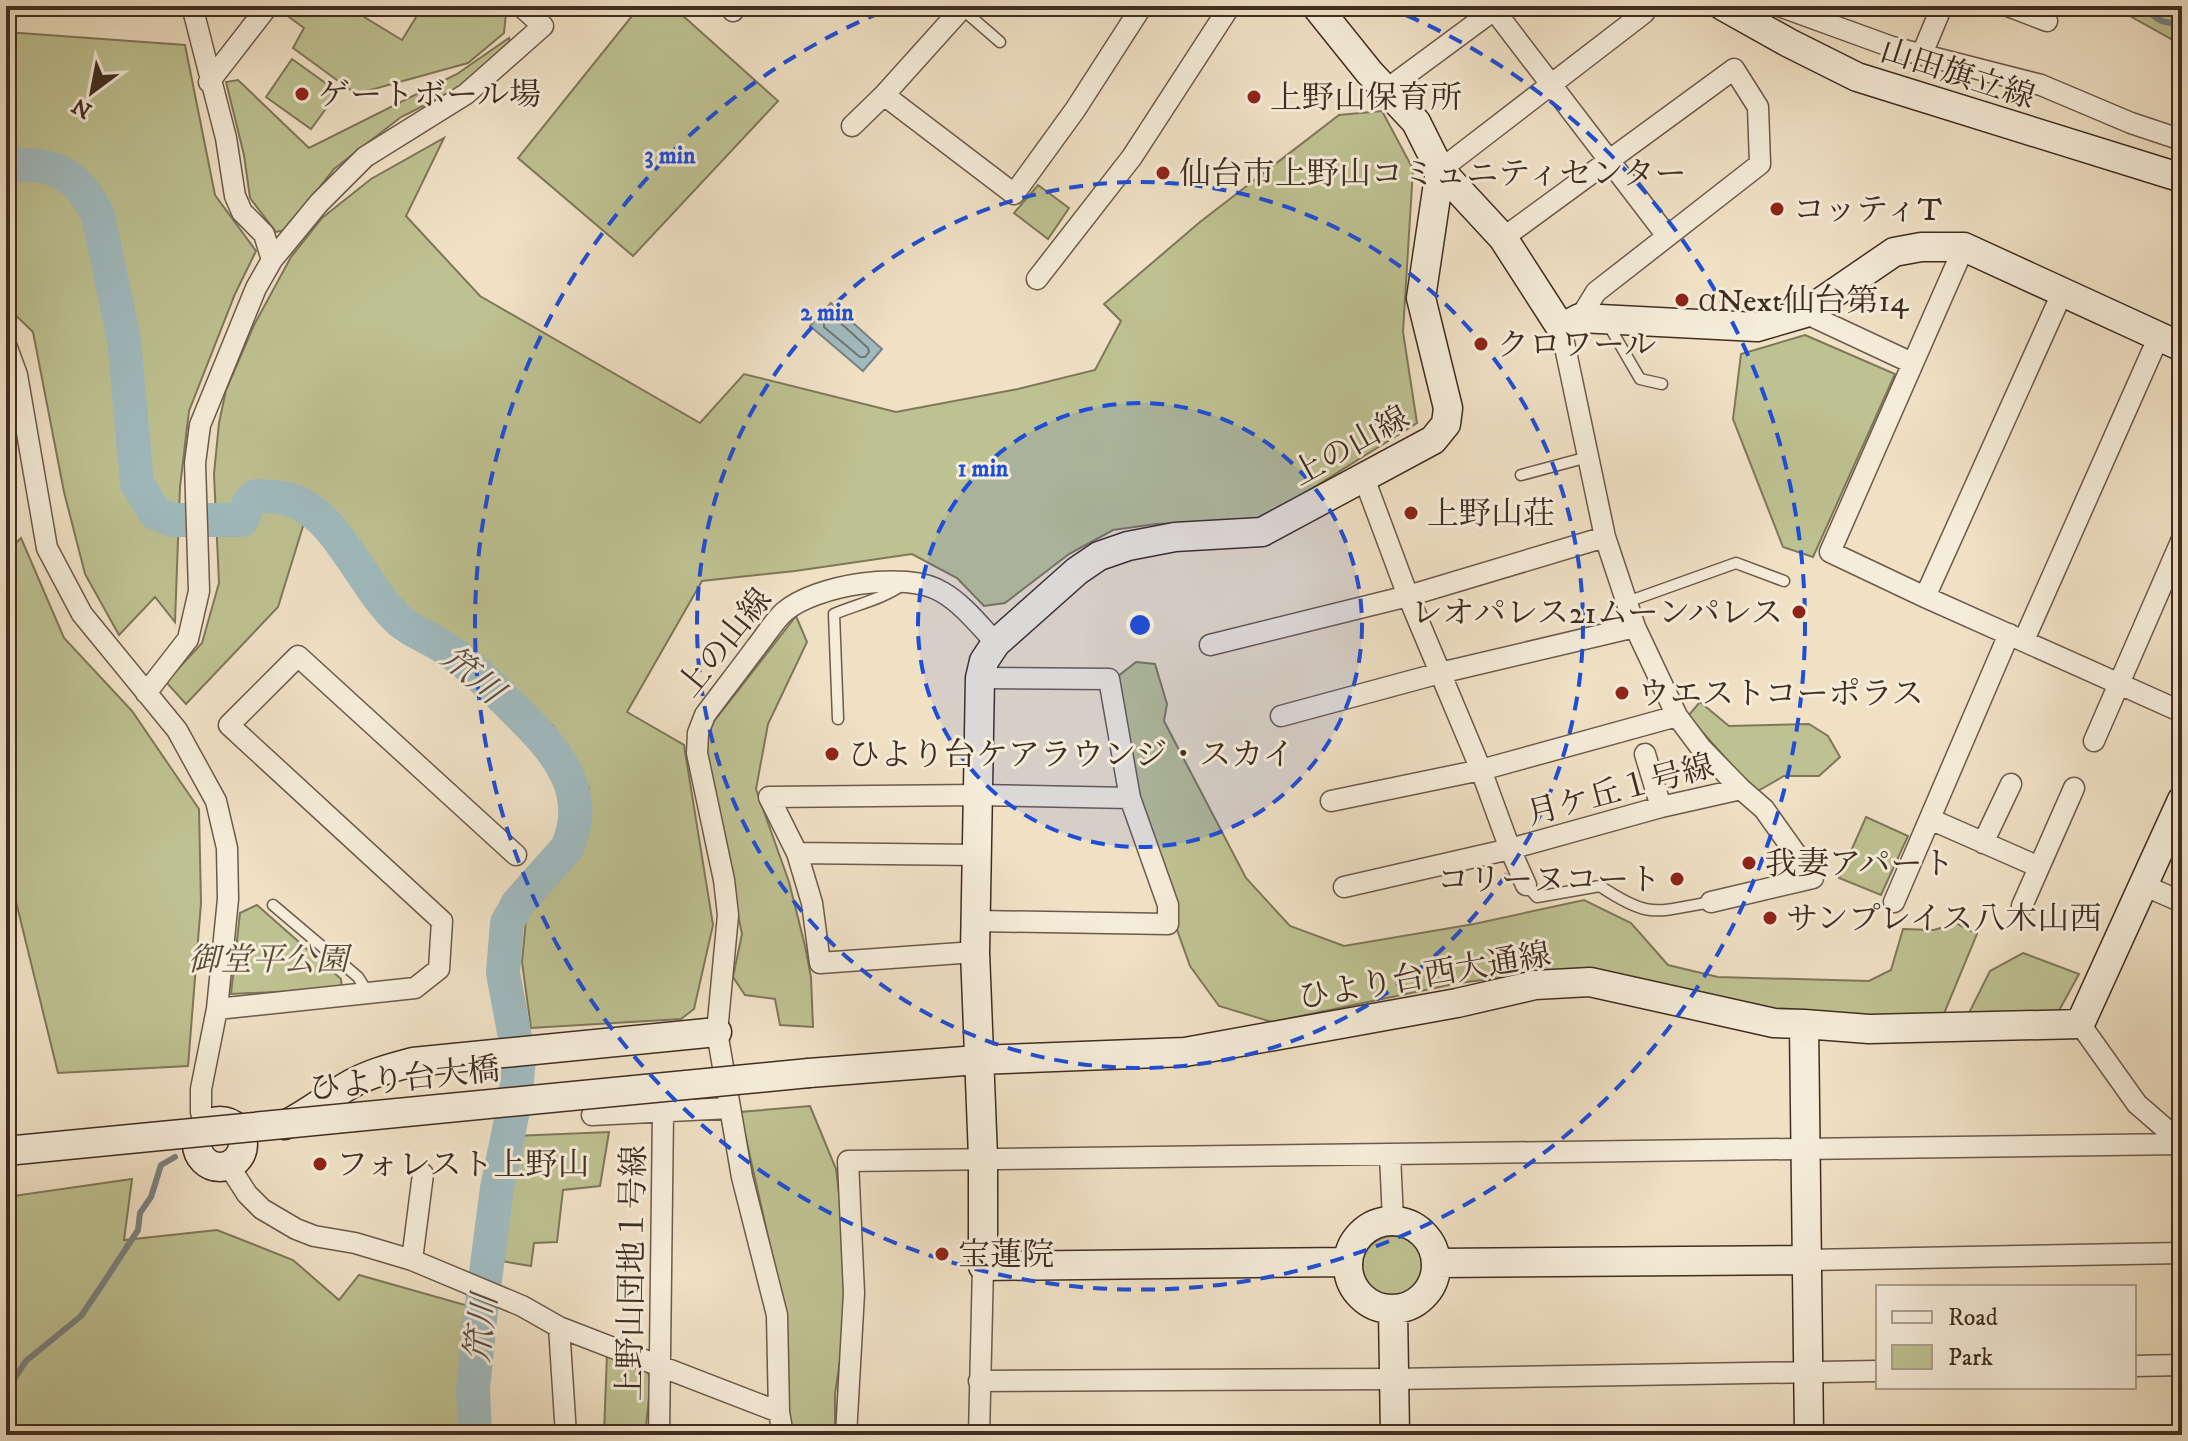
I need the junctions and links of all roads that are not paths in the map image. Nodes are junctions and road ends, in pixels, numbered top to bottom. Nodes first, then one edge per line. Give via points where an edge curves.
1 (192, 6) edge
2 (268, 6) edge
3 (521, 6) edge
4 (1142, 6) edge
5 (1230, 6) edge
6 (1725, 6) edge
7 (1779, 6) edge
8 (1942, 6) edge
9 (2008, 6) edge
10 (963, 7) edge
11 (1493, 8) edge
12 (1325, 9) edge
13 (1644, 13) dead end
14 (2047, 21) dead end
15 (1000, 42) dead end
16 (1922, 54) junction
17 (209, 82) junction
18 (1550, 85) junction
19 (1387, 89) junction
20 (884, 95) junction
21 (852, 126) dead end
22 (2182, 140) edge
23 (1608, 160) junction
24 (1440, 170) junction
25 (2182, 178) edge
26 (1667, 236) junction
27 (1503, 238) junction
28 (1964, 247) junction
29 (272, 260) junction
30 (1037, 279) dead end
31 (2063, 291) junction
32 (1805, 313) junction
33 (1582, 322) junction
34 (2170, 342) edge
35 (6, 345) edge
36 (1912, 363) junction
37 (1662, 384) dead end
38 (1588, 457) junction
39 (1521, 475) dead end
40 (1364, 478) junction
41 (1605, 537) junction
42 (2182, 539) edge
43 (1784, 581) dead end
44 (906, 583) junction
45 (1408, 596) junction
46 (1925, 597) junction
47 (1627, 602) junction
48 (1635, 627) junction
49 (2016, 637) junction
50 (996, 643) junction
51 (1210, 645) dead end
52 (1440, 673) junction
53 (980, 678) junction
54 (2119, 683) junction
55 (146, 693) junction
56 (2182, 712) edge
57 (1281, 716) dead end
58 (1677, 716) junction
59 (838, 719) dead end
60 (2094, 741) dead end
61 (1645, 754) dead end
62 (1481, 770) junction
63 (2011, 784) dead end
64 (2074, 788) dead end
65 (1741, 789) junction
66 (978, 795) junction
67 (1130, 798) junction
68 (2182, 800) edge
69 (1331, 801) dead end
70 (1661, 807) junction
71 (1930, 819) junction
72 (1983, 843) junction
73 (1510, 849) junction
74 (797, 853) junction
75 (516, 855) dead end
76 (977, 855) junction
77 (2039, 867) junction
78 (1526, 885) joint
79 (2143, 885) junction
80 (1344, 887) dead end
81 (1711, 902) joint
82 (1894, 902) dead end
83 (2182, 902) edge
84 (273, 905) dead end
85 (2022, 906) dead end
86 (977, 921) junction
87 (975, 952) junction
88 (368, 993) junction
89 (217, 1009) junction
90 (1804, 1024) junction
91 (2080, 1024) junction
92 (717, 1032) junction
93 (977, 1060) junction
94 (809, 1073) joint
95 (730, 1108) junction
96 (663, 1112) junction
97 (592, 1115) dead end
98 (205, 1126) junction
99 (242, 1136) junction
100 (2182, 1143) edge
101 (1805, 1150) junction
102 (6, 1151) edge
103 (1390, 1155) junction
104 (983, 1157) junction
105 (229, 1166) junction
106 (423, 1174) dead end
107 (1393, 1220) junction
108 (2182, 1253) edge
109 (412, 1260) junction
110 (1808, 1260) junction
111 (1348, 1262) junction
112 (1437, 1263) junction
113 (983, 1266) junction
114 (1393, 1310) junction
115 (559, 1327) junction
116 (2182, 1365) edge
117 (659, 1366) junction
118 (2136, 1366) edge
119 (1876, 1371) edge
120 (1807, 1373) junction
121 (1394, 1379) junction
122 (979, 1381) junction
123 (779, 1412) junction
124 (566, 1435) edge
125 (659, 1435) edge
126 (783, 1435) edge
127 (846, 1435) edge
128 (979, 1435) edge
129 (1395, 1435) edge
130 (1809, 1435) edge

1 - 17 street
2 - 17 street
3 - 29 street via 543,26 466,94 365,157
4 - 20 street via 1014,194
5 - 30 street via 1132,157
6 - 25 street, 山田旗立線 via 1857,77
7 - 16 street
8 - 16 street
9 - 14 street
10 - 15 lane
10 - 20 street
11 - 18 street
11 - 19 street
12 - 19 street
13 - 18 street
16 - 22 street via 2041,85
17 - 29 street via 226,138 235,196 242,212 264,234
18 - 23 street
18 - 24 street
19 - 24 street via 1416,122
20 - 21 street
23 - 26 street
23 - 26 street via 1734,69 1758,107 1760,164
23 - 27 street
24 - 27 street
24 - 40 street, 上の山線 via 1421,298 1448,408 1446,424 1433,440
26 - 33 street via 1596,292
27 - 33 street
28 - 31 street
28 - 32 street via 1894,252
28 - 36 street
29 - 55 street via 200,425 195,463 199,591 188,639
31 - 34 street
31 - 46 street
32 - 33 street via 1757,327
32 - 36 street
33 - 37 lane via 1640,379
33 - 38 street, 月ケ丘１号線
34 - 49 street
35 - 55 street via 17,375 47,548 82,614
36 - 46 street via 1830,552
38 - 39 lane
38 - 41 street, 月ケ丘１号線
40 - 45 street, 月ケ丘１号線
40 - 50 street, 上の山線 via 1262,532 1175,537 1099,556
41 - 45 street
41 - 47 street, 月ケ丘１号線
42 - 54 street
43 - 47 lane via 1736,563
44 - 50 street, 上の山線 via 939,590
44 - 59 lane via 885,598 834,614
44 - 92 street, 上の山線 via 832,589 783,613 705,715 697,753 728,915
45 - 51 street
45 - 52 street, 月ケ丘１号線
46 - 49 street
47 - 48 street, 月ケ丘１号線
48 - 52 street
48 - 58 street, 月ケ丘１号線
49 - 54 street
49 - 71 street
50 - 53 street
52 - 57 street
52 - 62 street, 月ケ丘１号線
53 - 66 street
53 - 67 street via 1109,679
54 - 56 street
54 - 60 street
55 - 89 street via 177,730 216,801 227,848 228,899
58 - 62 street
58 - 65 street, 月ケ丘１号線
61 - 70 street
62 - 69 street
62 - 73 street, 月ケ丘１号線
63 - 72 street
64 - 77 street
65 - 70 street, 月ケ丘１号線
65 - 81 street via 1764,809 1813,878
66 - 67 street
66 - 74 street via 769,797
66 - 76 street
67 - 86 street via 1168,905 1168,924
68 - 79 street
70 - 73 street, 月ケ丘１号線
71 - 72 street
71 - 82 street
72 - 77 street
73 - 78 street
73 - 80 street
74 - 76 street
74 - 87 street via 812,903 820,963
75 - 88 street via 298,656 229,725 442,921 439,969 415,988
76 - 86 street
77 - 85 street
78 - 81 lane via 1537,897 1600,886 1626,904 1654,913
79 - 83 street
79 - 91 street
84 - 88 lane via 358,977
86 - 87 street
87 - 93 street
88 - 89 street
89 - 98 street via 201,1089
90 - 91 street, ひより台西大通線 via 1869,1029
90 - 93 street, ひより台西大通線 via 1774,1023 1590,982 1535,985 1185,1052
90 - 101 street
91 - 100 street via 2137,1104
92 - 95 street, 上の山線
92 - 99 street via 413,1062 353,1083 279,1127
93 - 94 street, ひより台西大通線
93 - 104 street
94 - 102 street, ひより台大橋, bridge
95 - 96 street
95 - 123 street, 上の山線 via 777,1315
96 - 97 street
96 - 117 street, 上野山団地１号線
98 - 99 street via 226,1122
98 - 105 street via 197,1140 199,1155 210,1166
99 - 105 street via 239,1158
100 - 101 street
101 - 103 street
101 - 110 street
103 - 104 street
103 - 107 street
104 - 113 street
104 - 127 street via 848,1161 854,1293
105 - 109 street via 262,1209 296,1229
106 - 109 street
107 - 111 street via 1357,1237
107 - 112 street via 1428,1238
108 - 110 street
109 - 115 street
110 - 112 street
110 - 120 street
111 - 113 street
111 - 114 street via 1357,1291 1367,1301
112 - 114 street via 1421,1299
113 - 122 street
114 - 121 street
115 - 117 street
115 - 124 street
116 - 118 street
117 - 123 street
117 - 125 street, 上野山団地１号線
119 - 120 street
120 - 121 street
120 - 130 street
121 - 122 street
121 - 129 street
122 - 128 street
123 - 126 street, 上の山線

